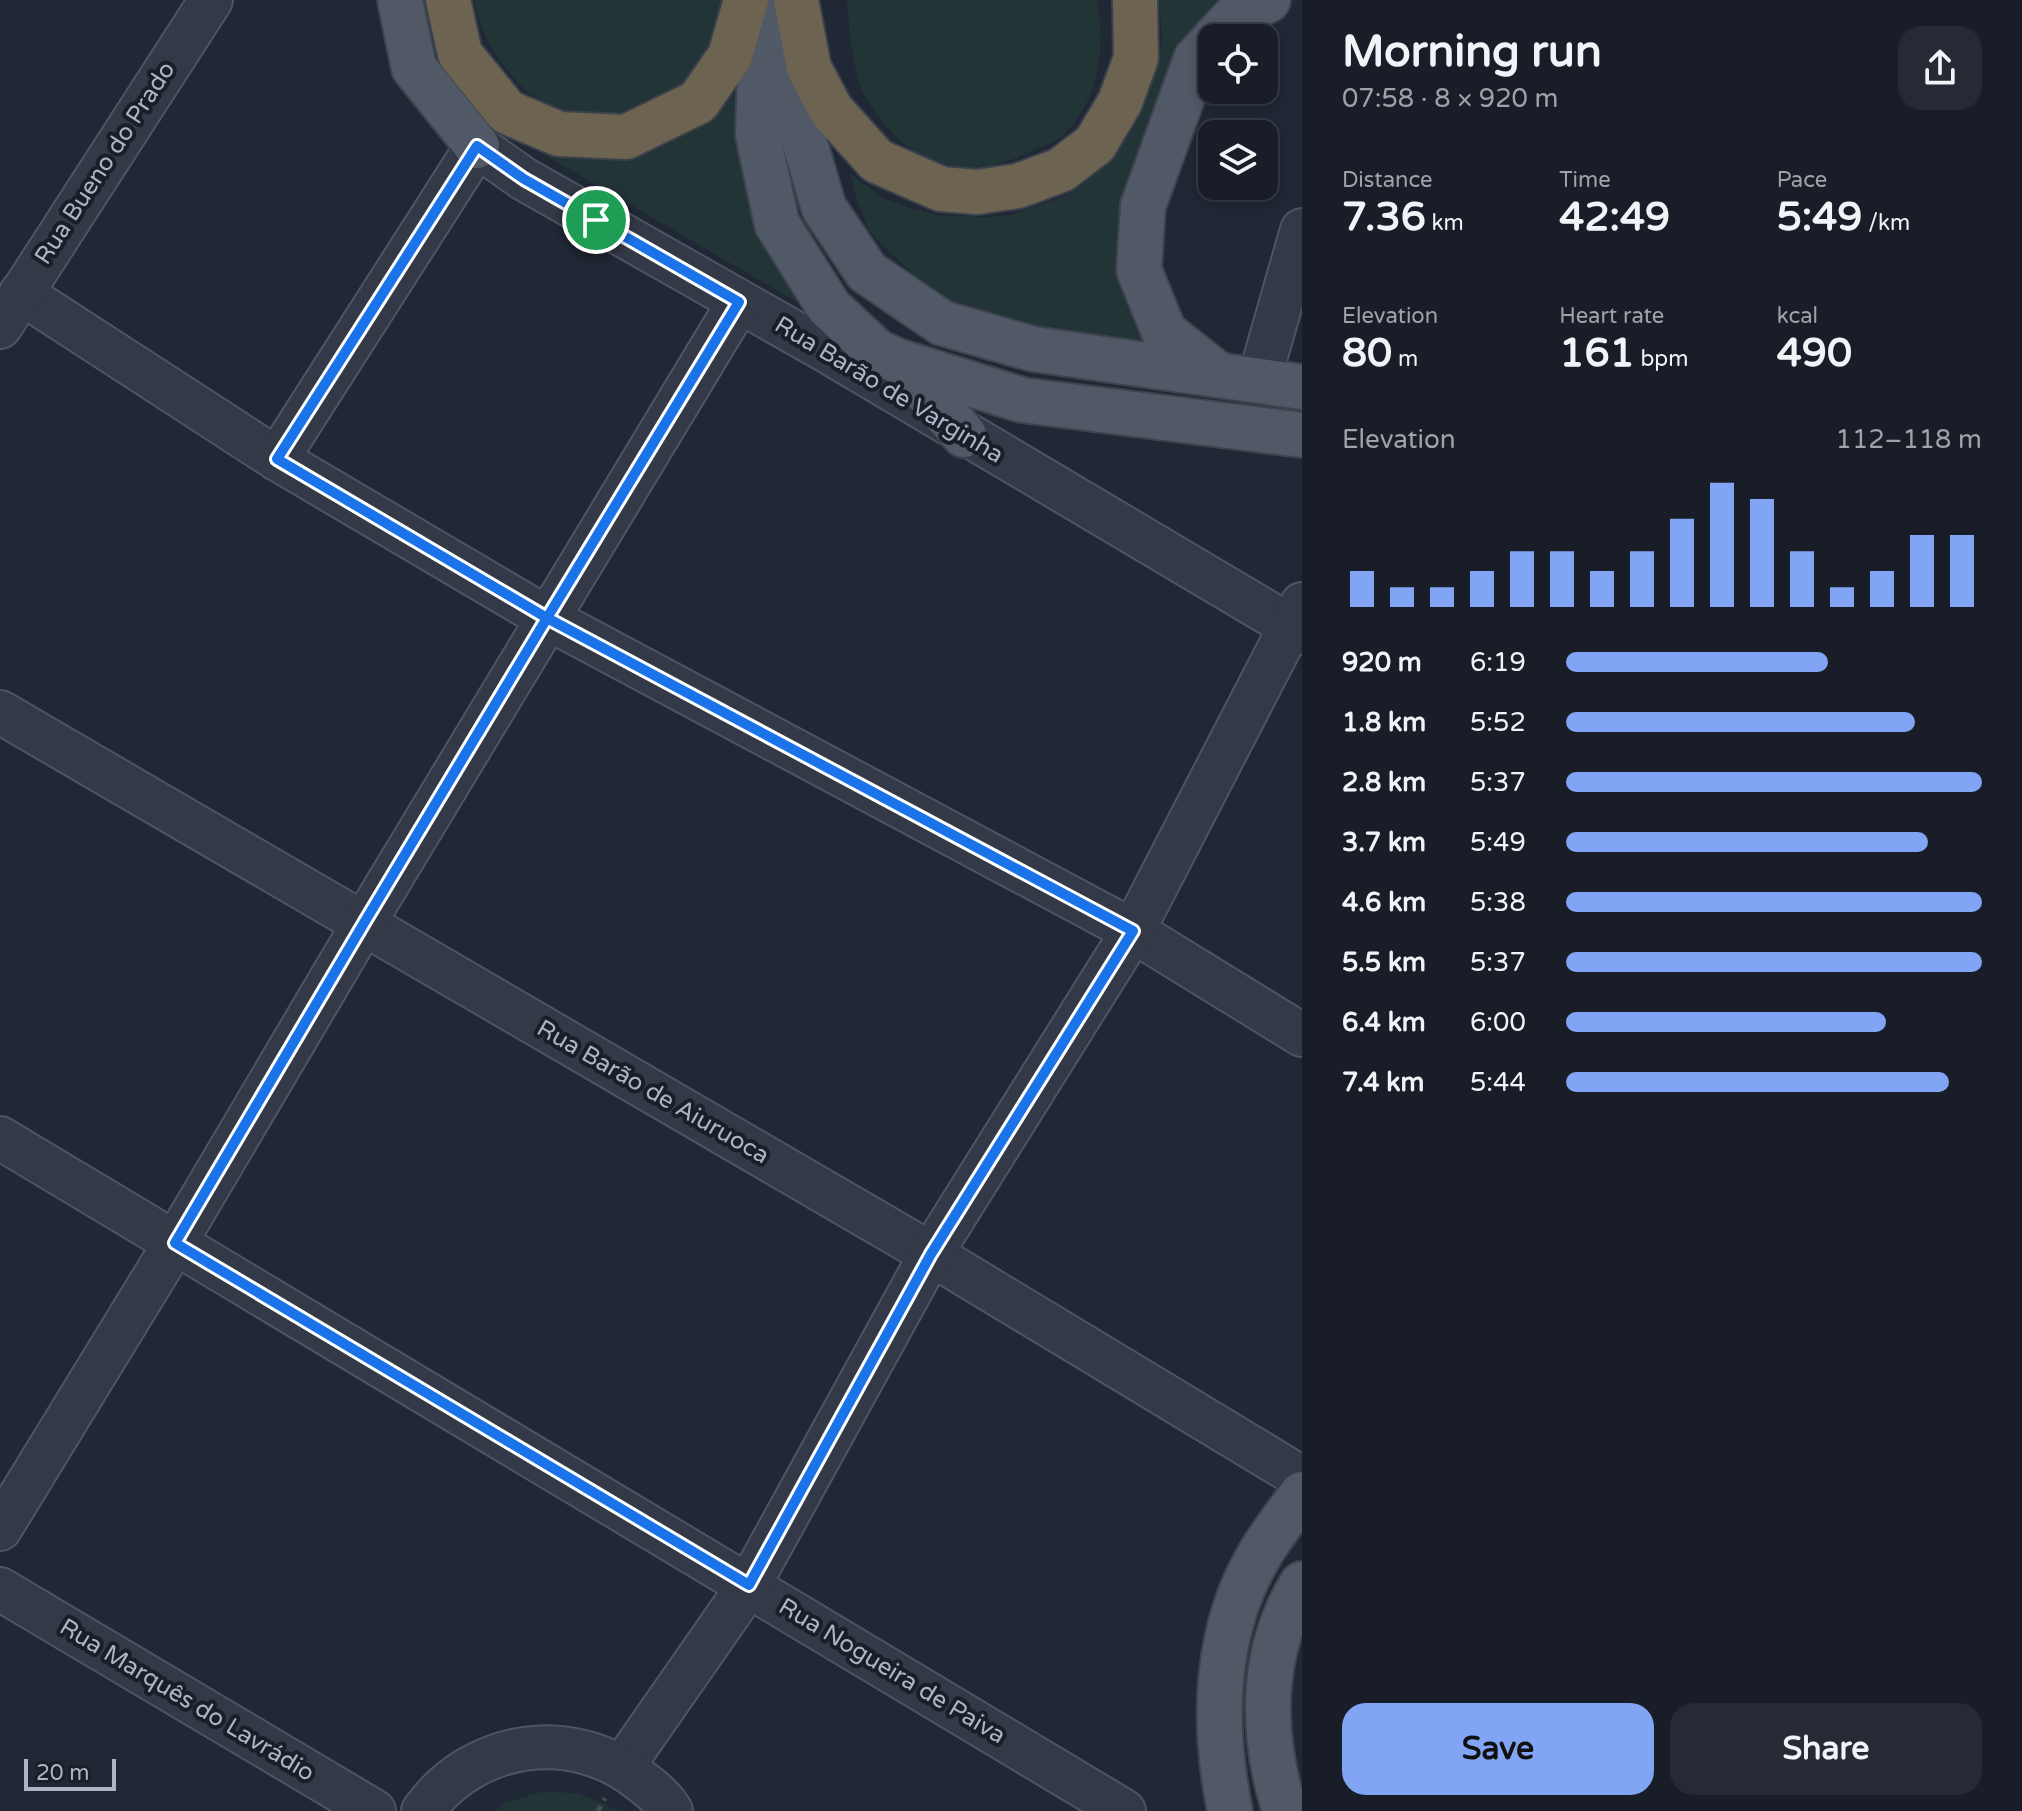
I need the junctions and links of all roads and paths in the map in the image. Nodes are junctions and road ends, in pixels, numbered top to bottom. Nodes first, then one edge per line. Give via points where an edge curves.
1 (211, 0) edge
2 (400, 0) edge
3 (448, 0) edge
4 (746, 0) edge
5 (762, 0) edge
6 (789, 0) edge
7 (796, 0) edge
8 (1135, 0) edge
9 (1268, 0) edge
10 (1229, 24) edge
11 (1198, 57) edge
12 (477, 146) junction
13 (1302, 230) edge
14 (739, 302) junction
15 (10, 310) edge
16 (900, 362) junction
17 (1238, 377) junction
18 (1302, 387) edge
19 (964, 435) junction
20 (1302, 435) edge
21 (277, 459) junction
22 (547, 618) junction
23 (1298, 621) edge
24 (0, 712) edge
25 (364, 923) junction
26 (1133, 931) junction
27 (1302, 1035) edge
28 (0, 1138) edge
29 (175, 1243) junction
30 (931, 1254) junction
31 (1302, 1478) edge
32 (1302, 1494) edge
33 (0, 1529) edge
34 (1302, 1584) edge
35 (749, 1585) junction
36 (0, 1589) edge
37 (623, 1766) junction
38 (374, 1811) edge
39 (423, 1811) edge
40 (671, 1811) edge
41 (1124, 1811) edge
42 (1230, 1811) edge
43 (1285, 1811) edge

1 - 15 street, Rua Bueno do Prado
2 - 12 main road via 414,68
3 - 4 highway via 460,54 507,112 559,134 626,137 698,102 730,56
5 - 16 main road via 758,135 777,224 829,307 877,352
6 - 17 main road via 801,130 824,208 867,272 942,323 1033,349
7 - 8 highway via 816,82 831,110 877,161 941,189 977,192 1018,186 1061,170 1095,144 1120,102 1136,58
9 - 10 main road
11 - 17 main road via 1143,206 1139,270 1164,332
12 - 14 street, Rua Barão de Varginha via 524,179
12 - 21 street
13 - 17 street
14 - 19 street, Rua Barão de Varginha
14 - 22 street
15 - 21 street
16 - 19 main road
16 - 20 main road via 1022,400
17 - 18 main road
19 - 23 street, Rua Barão de Varginha
21 - 22 street
22 - 25 street
22 - 26 street
23 - 26 street
24 - 25 street, Rua Barão de Aiuruoca
25 - 29 street
25 - 30 street, Rua Barão de Aiuruoca
26 - 27 street
26 - 30 street
28 - 29 street, Rua Nogueira de Paiva
29 - 33 street
29 - 35 street, Rua Nogueira de Paiva
30 - 31 street, Rua Barão de Aiuruoca
30 - 35 street
32 - 42 main road via 1262,1551 1235,1606 1220,1674 1219,1738
34 - 43 main road via 1270,1665 1268,1731
35 - 37 street
35 - 41 street, Rua Nogueira de Paiva
36 - 38 street, Rua Marquês do Lavrádio
37 - 39 street via 576,1749 526,1747 478,1762 437,1791
37 - 40 street via 663,1798

